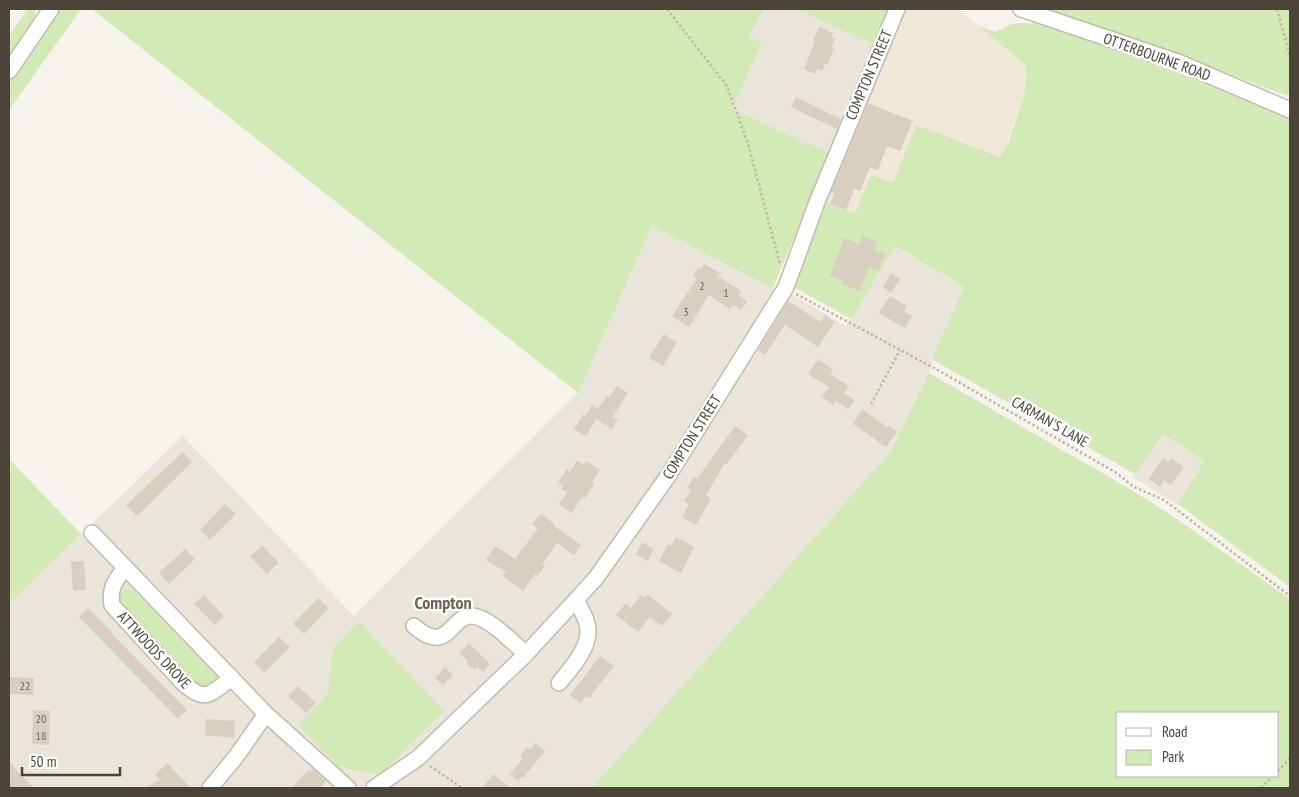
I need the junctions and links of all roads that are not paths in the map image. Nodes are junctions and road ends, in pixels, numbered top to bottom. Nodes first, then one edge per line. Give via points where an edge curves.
1 (51, 9) edge
2 (897, 9) edge
3 (1021, 9) edge
4 (9, 71) edge
5 (1290, 110) edge
6 (92, 534) dead end
7 (124, 568) junction
8 (576, 600) junction
9 (414, 626) dead end
10 (526, 654) junction
11 (232, 678) junction
12 (560, 684) dead end
13 (266, 714) junction
14 (210, 788) edge
15 (348, 788) edge
16 (374, 788) edge

1 - 4 street
2 - 8 street, COMPTON STREET via 817,202 786,287 668,476 596,578
3 - 5 street, OTTERBOURNE ROAD via 1178,62
6 - 7 street
7 - 11 street
7 - 11 street, ATTWOODS DROVE via 113,584 110,594 112,605 182,682 201,695
8 - 10 street, COMPTON STREET
8 - 12 street via 584,615 588,634 582,653
9 - 10 street via 427,636 441,637 464,618 477,617
10 - 16 street, COMPTON STREET via 418,758
11 - 13 street
13 - 14 street
13 - 15 street

